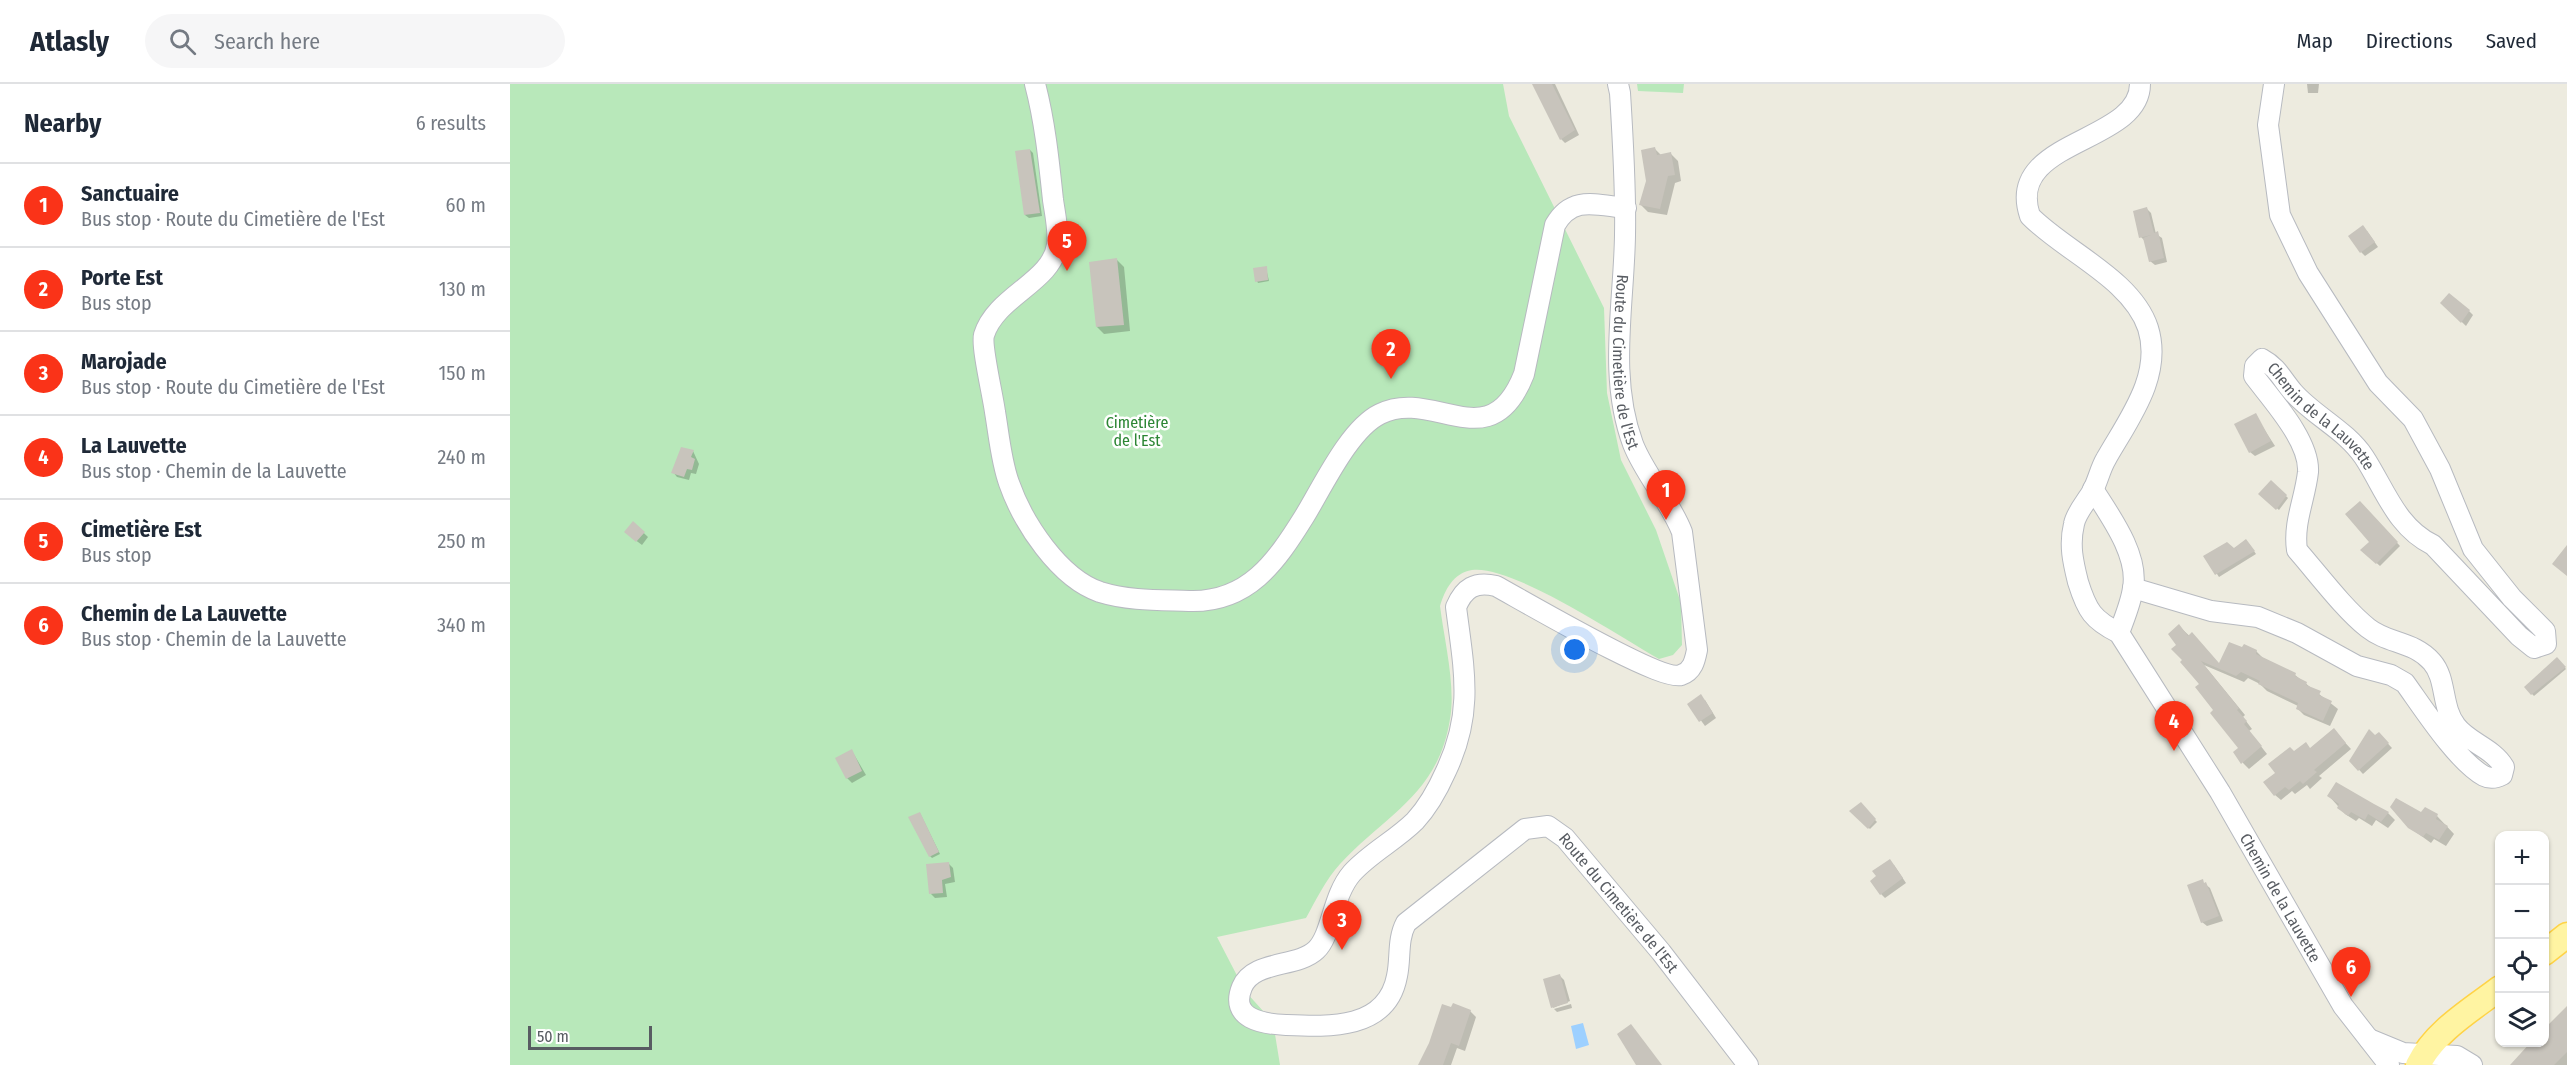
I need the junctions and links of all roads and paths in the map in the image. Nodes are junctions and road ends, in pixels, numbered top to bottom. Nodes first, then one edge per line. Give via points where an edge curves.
1 (1035, 84) edge
2 (1618, 84) edge
3 (2140, 84) edge
4 (2274, 84) edge
5 (1626, 208) junction
6 (2093, 489) junction
7 (2133, 588) junction
8 (2119, 633) junction
9 (2567, 935) edge
10 (2549, 949) edge
11 (2495, 991) edge
12 (2369, 1039) junction
13 (2421, 1059) edge
14 (1748, 1065) edge
15 (2389, 1065) edge
16 (2472, 1065) edge

1 - 5 street via 1047,148 1057,246 1045,269 998,309 983,338 1010,485 1051,557 1071,577 1099,592 1131,598 1197,601 1226,597 1248,587 1281,554 1347,448 1371,419 1396,409 1479,418 1503,409 1515,396 1524,374 1555,225 1564,210 1578,205
2 - 5 street, Route du Cimetière de l'Est
3 - 6 street, Chemin de la Lauvette via 2136,101 2127,112 2038,169 2026,193 2030,216 2128,295 2148,329 2150,367 2138,407 2104,461
4 - 7 street, Chemin de la Lauvette via 2268,124 2280,215 2308,273 2378,383 2413,419 2440,469 2473,549 2512,598 2545,631 2546,644 2534,648 2519,636 2433,545 2417,537 2379,487 2364,456 2293,392 2273,365 2262,359 2255,366 2254,376 2307,453 2308,471 2294,534 2297,550 2369,628 2413,645 2434,663 2446,709 2456,727 2499,758 2504,767 2502,776 2485,777 2463,758 2405,683 2391,675 2357,666 2258,617 2211,611
5 - 14 street, Route du Cimetière de l'Est via 1618,342 1623,405 1634,445 1682,532 1697,650 1693,666 1682,675 1670,676 1638,663 1496,586 1481,582 1471,586 1461,594 1456,607 1465,682 1464,716 1456,750 1438,790 1415,820 1353,872 1334,905 1319,948 1301,959 1254,973 1242,986 1240,1001 1248,1018 1268,1024 1315,1027 1365,1020 1391,996 1397,976 1400,933 1406,923 1525,829 1548,826 1564,838 1654,944
6 - 7 street via 2130,558
6 - 8 street, Chemin de la Lauvette via 2074,522 2071,557 2083,597 2097,622
7 - 8 street
8 - 12 street, Chemin de la Lauvette via 2220,792 2343,1006
9 - 10 main road
11 - 13 main road via 2448,1027
12 - 13 street, Chemin de la Lauvette
12 - 15 street, Chemin de la Lauvette
13 - 16 street, Chemin de la Lauvette via 2457,1056

